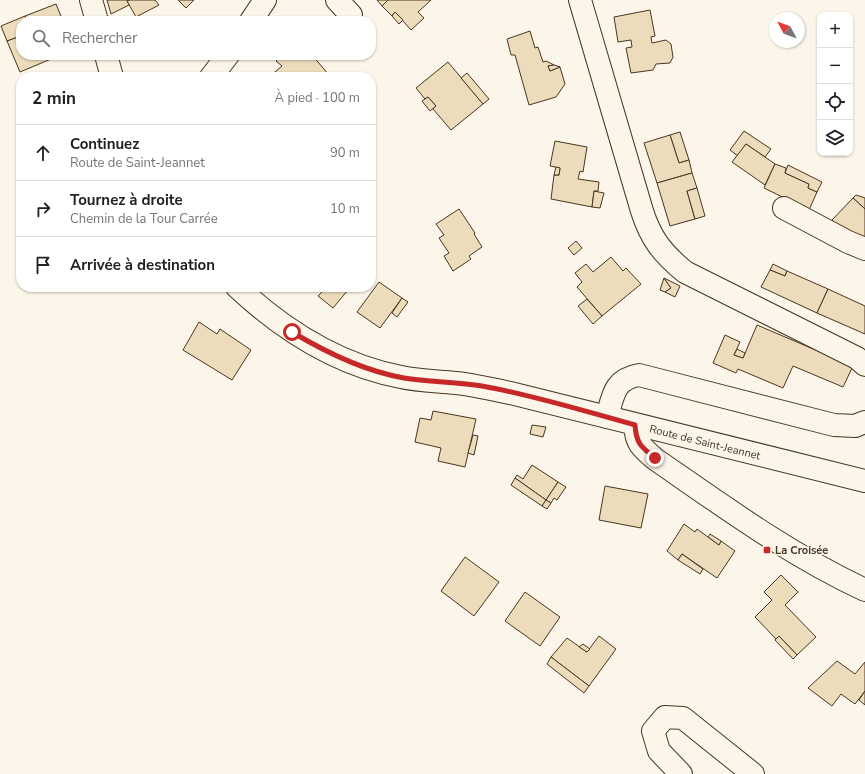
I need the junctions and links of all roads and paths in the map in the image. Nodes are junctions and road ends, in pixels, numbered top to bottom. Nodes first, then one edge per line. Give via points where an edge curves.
1 (90, 0) edge
2 (264, 0) edge
3 (580, 0) edge
4 (95, 16) edge
5 (254, 16) edge
6 (107, 60) edge
7 (224, 60) edge
8 (111, 72) edge
9 (215, 72) edge
10 (784, 208) dead end
11 (865, 249) edge
12 (243, 292) edge
13 (865, 365) edge
14 (607, 417) junction
15 (865, 422) edge
16 (635, 425) junction
17 (865, 481) edge
18 (865, 590) edge
19 (682, 774) edge
20 (753, 774) edge

1 - 4 street
2 - 5 street
3 - 13 street via 642,212 654,240 668,258 684,272 857,358
6 - 8 street
7 - 9 street
10 - 11 street
12 - 14 street, Route de Saint-Jeannet via 292,332 361,366 402,378 482,386
14 - 15 street via 616,388 630,376 639,375 834,425 855,426
14 - 16 street, Route de Saint-Jeannet
16 - 17 street, Route de Saint-Jeannet
16 - 18 street via 636,438 642,448 655,458 802,558
19 - 20 street via 659,751 653,732 665,717 684,718

